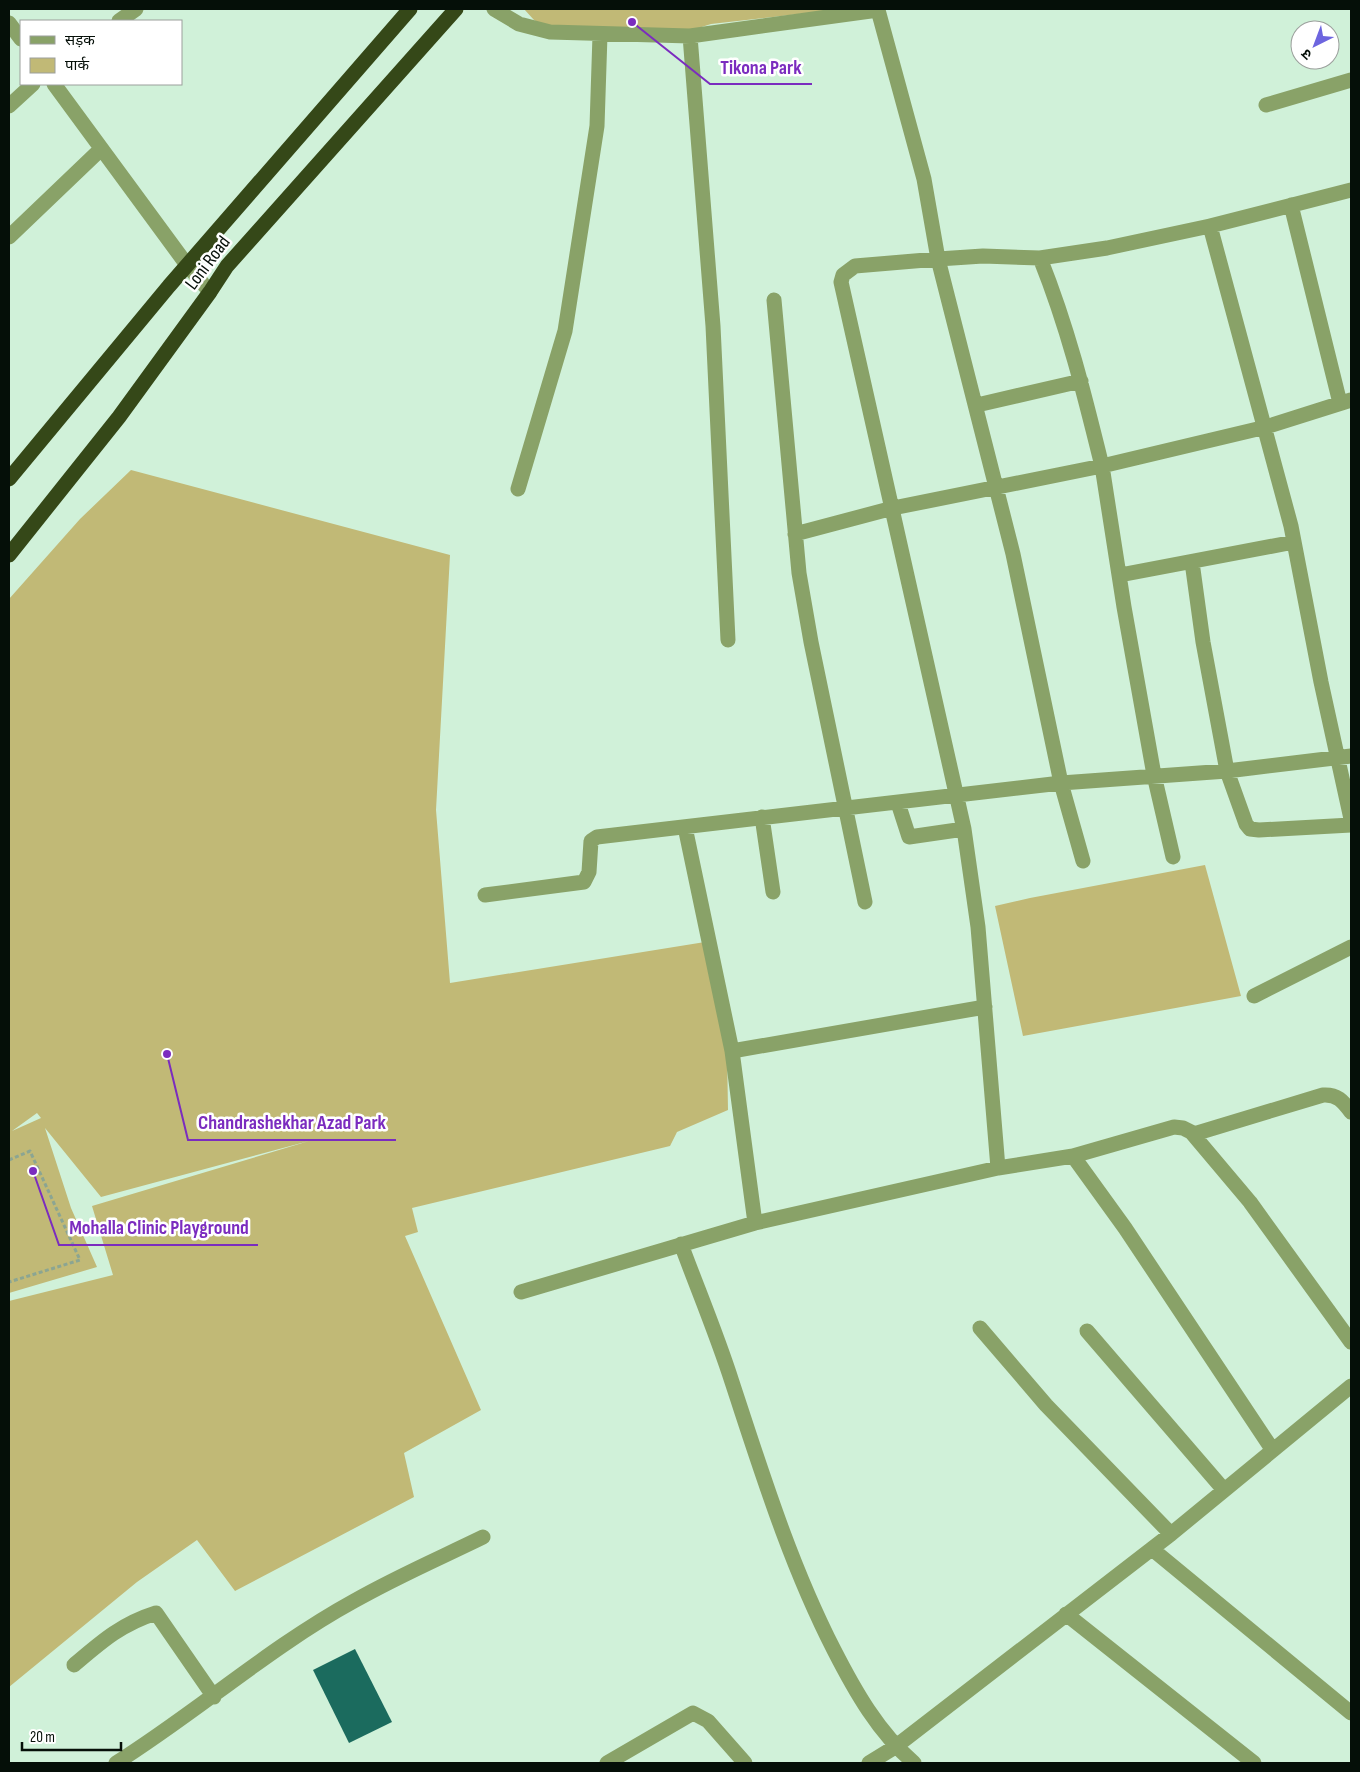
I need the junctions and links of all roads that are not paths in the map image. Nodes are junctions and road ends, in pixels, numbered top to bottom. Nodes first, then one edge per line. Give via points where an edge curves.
1 (136, 9) edge
2 (410, 9) edge
3 (456, 9) edge
4 (494, 9) edge
5 (120, 20) edge
6 (9, 23) edge
7 (600, 35) junction
8 (690, 36) junction
9 (20, 38) edge
10 (1351, 80) edge
11 (33, 85) edge
12 (55, 85) edge
13 (1266, 105) dead end
14 (9, 106) edge
15 (101, 149) junction
16 (1351, 190) edge
17 (1291, 205) junction
18 (1210, 226) junction
19 (9, 237) edge
20 (1040, 258) junction
21 (938, 259) junction
22 (187, 265) junction
23 (210, 292) junction
24 (774, 300) dead end
25 (1082, 381) junction
26 (1346, 401) edge
27 (977, 405) junction
28 (1266, 427) junction
29 (1102, 466) junction
30 (9, 479) edge
31 (518, 489) dead end
32 (996, 489) junction
33 (893, 508) junction
34 (795, 534) junction
35 (1294, 542) junction
36 (9, 555) edge
37 (1192, 562) junction
38 (1120, 576) junction
39 (728, 640) dead end
40 (1344, 757) edge
41 (1227, 771) junction
42 (1154, 775) junction
43 (1061, 783) junction
44 (957, 796) junction
45 (898, 803) junction
46 (846, 808) junction
47 (762, 816) junction
48 (1351, 819) edge
49 (685, 826) junction
50 (1351, 826) edge
51 (964, 829) junction
52 (1173, 857) dead end
53 (1083, 861) dead end
54 (773, 892) dead end
55 (485, 895) dead end
56 (865, 902) dead end
57 (1351, 946) edge
58 (1254, 996) dead end
59 (985, 1007) junction
60 (732, 1051) junction
61 (1351, 1112) edge
62 (1194, 1134) junction
63 (1073, 1156) junction
64 (998, 1168) junction
65 (755, 1222) junction
66 (681, 1244) junction
67 (521, 1292) dead end
68 (980, 1328) dead end
69 (1087, 1331) dead end
70 (1351, 1342) edge
71 (1351, 1386) edge
72 (1272, 1449) junction
73 (1224, 1490) junction
74 (1171, 1534) junction
75 (483, 1537) dead end
76 (1152, 1549) junction
77 (1066, 1614) junction
78 (74, 1665) dead end
79 (214, 1697) junction
80 (1351, 1713) edge
81 (895, 1747) junction
82 (116, 1763) edge
83 (607, 1763) edge
84 (745, 1763) edge
85 (869, 1763) edge
86 (914, 1763) edge
87 (1254, 1763) edge

1 - 5 street
2 - 22 highway, Loni Road
3 - 23 highway, Loni Road via 227,266
4 - 7 street via 519,24 536,29
6 - 9 street
7 - 8 street
7 - 31 street via 597,126 565,331
8 - 21 street via 878,10 924,179
8 - 39 street via 713,326
10 - 13 street
11 - 14 street
12 - 15 street
15 - 19 street
15 - 22 street
16 - 17 street
17 - 18 street
17 - 26 street
18 - 20 street via 1107,248
18 - 28 street
20 - 21 street via 983,256
20 - 25 street via 1063,316
21 - 27 street
21 - 33 street via 855,266 843,275 841,282
22 - 23 street
22 - 30 highway, Loni Road
23 - 36 highway, Loni Road via 119,416
24 - 34 street
25 - 27 street
25 - 29 street
26 - 28 street
27 - 32 street
28 - 29 street
28 - 35 street
29 - 32 street
29 - 38 street
32 - 33 street
32 - 43 street via 1013,554
33 - 34 street
33 - 44 street
34 - 46 street via 811,642
35 - 37 street
35 - 40 street
37 - 38 street
37 - 41 street
38 - 42 street
40 - 41 street
40 - 48 street
41 - 42 street
41 - 50 street via 1243,818 1250,828
42 - 43 street
42 - 52 street
43 - 44 street
43 - 53 street
44 - 45 street
44 - 51 street
45 - 46 street
45 - 51 street via 909,837
46 - 47 street
46 - 56 street
47 - 49 street
47 - 54 street
49 - 55 street via 593,839 589,872 584,882
49 - 60 street
51 - 59 street
57 - 58 street
59 - 60 street
59 - 64 street
60 - 65 street
61 - 62 street via 1339,1098 1323,1095
62 - 63 street via 1174,1127
62 - 70 street via 1250,1202
63 - 64 street
63 - 72 street via 1126,1228
64 - 65 street
65 - 66 street
66 - 67 street
66 - 81 street via 809,1601 854,1690
68 - 74 street via 1046,1405
69 - 73 street
71 - 72 street
72 - 73 street
73 - 74 street
74 - 76 street
75 - 79 street via 354,1601 298,1636
76 - 77 street
76 - 80 street
77 - 81 street
77 - 87 street
78 - 79 street via 115,1630 156,1613
79 - 82 street
81 - 85 street
81 - 86 street
83 - 84 street via 693,1714 708,1721

